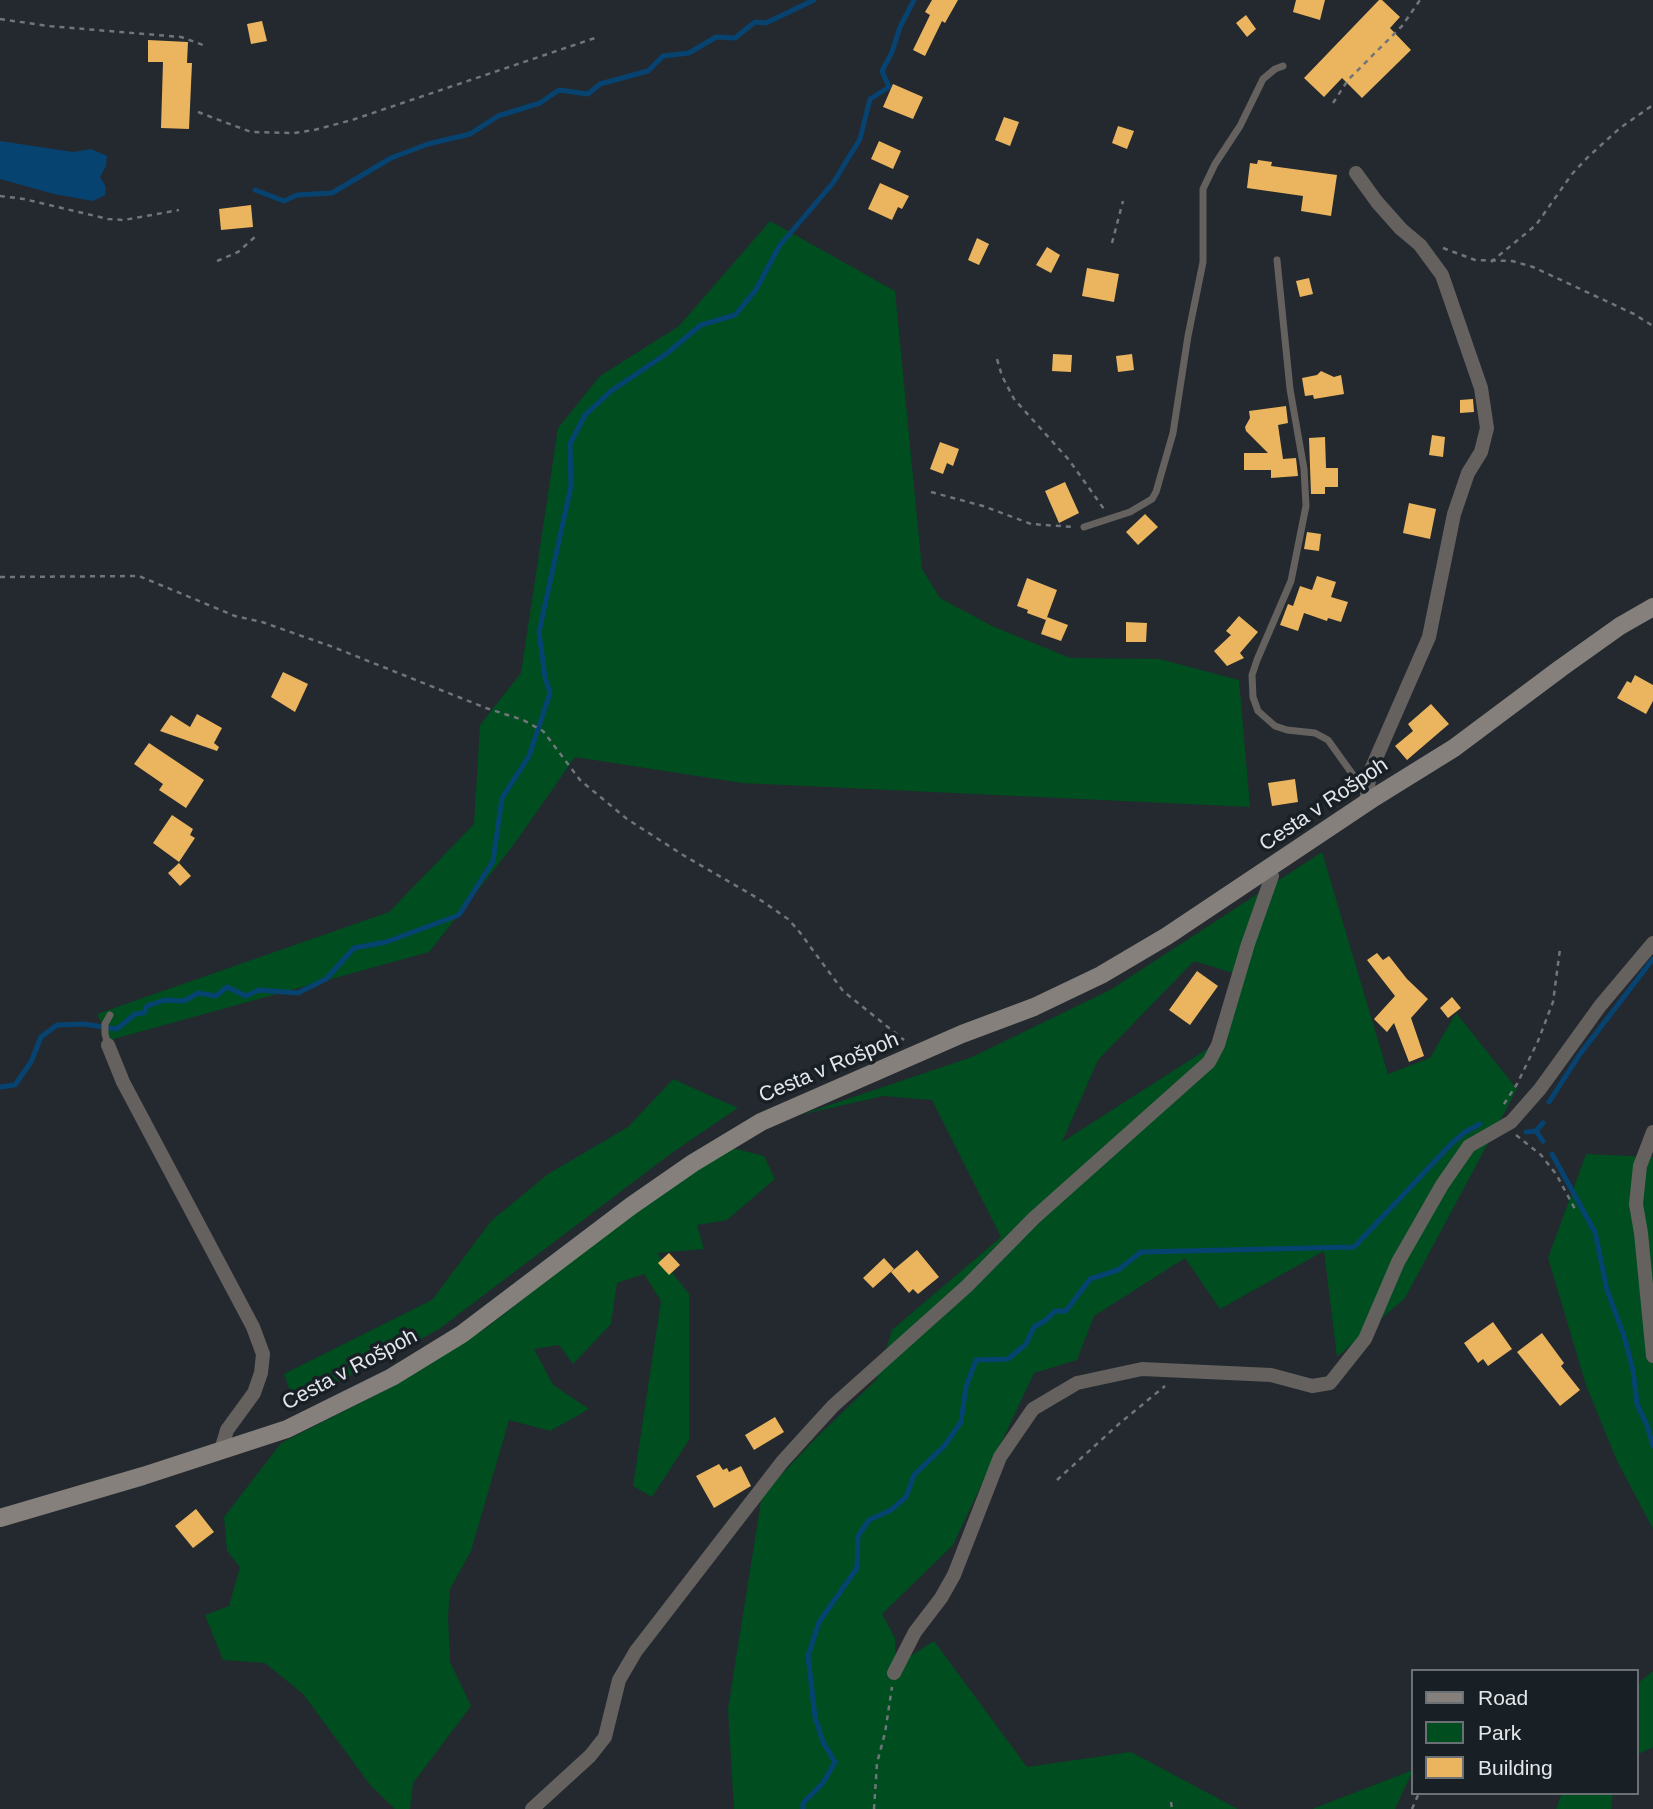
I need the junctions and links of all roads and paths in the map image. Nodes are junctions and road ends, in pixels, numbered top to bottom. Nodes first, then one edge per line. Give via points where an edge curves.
1 (1420, 0) edge
2 (0, 19) edge
3 (595, 38) dead end
4 (206, 46) dead end
5 (1283, 66) dead end
6 (1333, 103) dead end
7 (1653, 105) edge
8 (198, 113) dead end
9 (1356, 173) dead end
10 (0, 196) edge
11 (1123, 201) dead end
12 (179, 210) dead end
13 (256, 236) dead end
14 (1112, 243) dead end
15 (1420, 245) junction
16 (1277, 260) dead end
17 (217, 261) dead end
18 (1491, 262) junction
19 (1653, 326) edge
20 (997, 359) dead end
21 (931, 492) dead end
22 (1112, 520) junction
23 (1084, 527) joint
24 (0, 577) edge
25 (1653, 607) edge
26 (1366, 798) junction
27 (1269, 869) junction
28 (1653, 943) edge
29 (1560, 949) dead end
30 (110, 1015) dead end
31 (108, 1045) joint
32 (920, 1053) junction
33 (1509, 1124) junction
34 (1653, 1132) edge
35 (1575, 1209) dead end
36 (1653, 1356) edge
37 (1192, 1371) junction
38 (221, 1450) junction
39 (1058, 1480) dead end
40 (0, 1518) edge
41 (894, 1673) joint
42 (1171, 1802) dead end
43 (532, 1809) edge
44 (874, 1809) edge
45 (1172, 1809) edge

1 - 6 path
2 - 4 path via 181,37
3 - 8 path via 314,130 251,132
5 - 22 lane via 1263,79 1203,189 1203,262 1160,483 1152,499
7 - 18 path via 1588,157 1536,225
9 - 15 street via 1390,218
10 - 12 path via 108,219
11 - 14 path
13 - 17 path via 238,252
15 - 18 path
15 - 26 street via 1442,275 1481,388 1487,428 1454,514 1430,637 1370,772
16 - 26 lane via 1306,506 1291,581 1252,675 1253,697 1258,710 1275,726 1328,740
18 - 19 path via 1533,267
20 - 22 path via 1014,399 1069,460
21 - 23 path via 1031,524
22 - 23 lane
24 - 32 path via 139,576 523,720 543,731 580,780 627,819 788,919 835,983
25 - 26 street, Cesta v Rošpoh via 1620,626 1454,748
26 - 27 street, Cesta v Rošpoh
27 - 32 street, Cesta v Rošpoh via 1101,975
27 - 43 street via 1272,876 1209,1062 833,1406 782,1462 636,1651 619,1680 605,1737
28 - 33 street
29 - 33 path via 1553,1002 1523,1073 1502,1108
30 - 31 lane via 105,1024
31 - 38 street via 123,1082 254,1327 263,1354 254,1394 227,1430
32 - 38 street, Cesta v Rošpoh via 761,1122 693,1163 462,1334 392,1377 287,1429
33 - 35 path via 1556,1174
33 - 37 street via 1469,1146 1442,1185 1398,1262 1366,1339 1330,1383 1312,1386 1271,1375
34 - 36 street via 1640,1166 1636,1205
37 - 39 path via 1163,1387
37 - 41 street via 1142,1369 1077,1383 1033,1409 1000,1457 942,1598 915,1632
38 - 40 street, Cesta v Rošpoh
41 - 44 path via 877,1763
42 - 45 path

